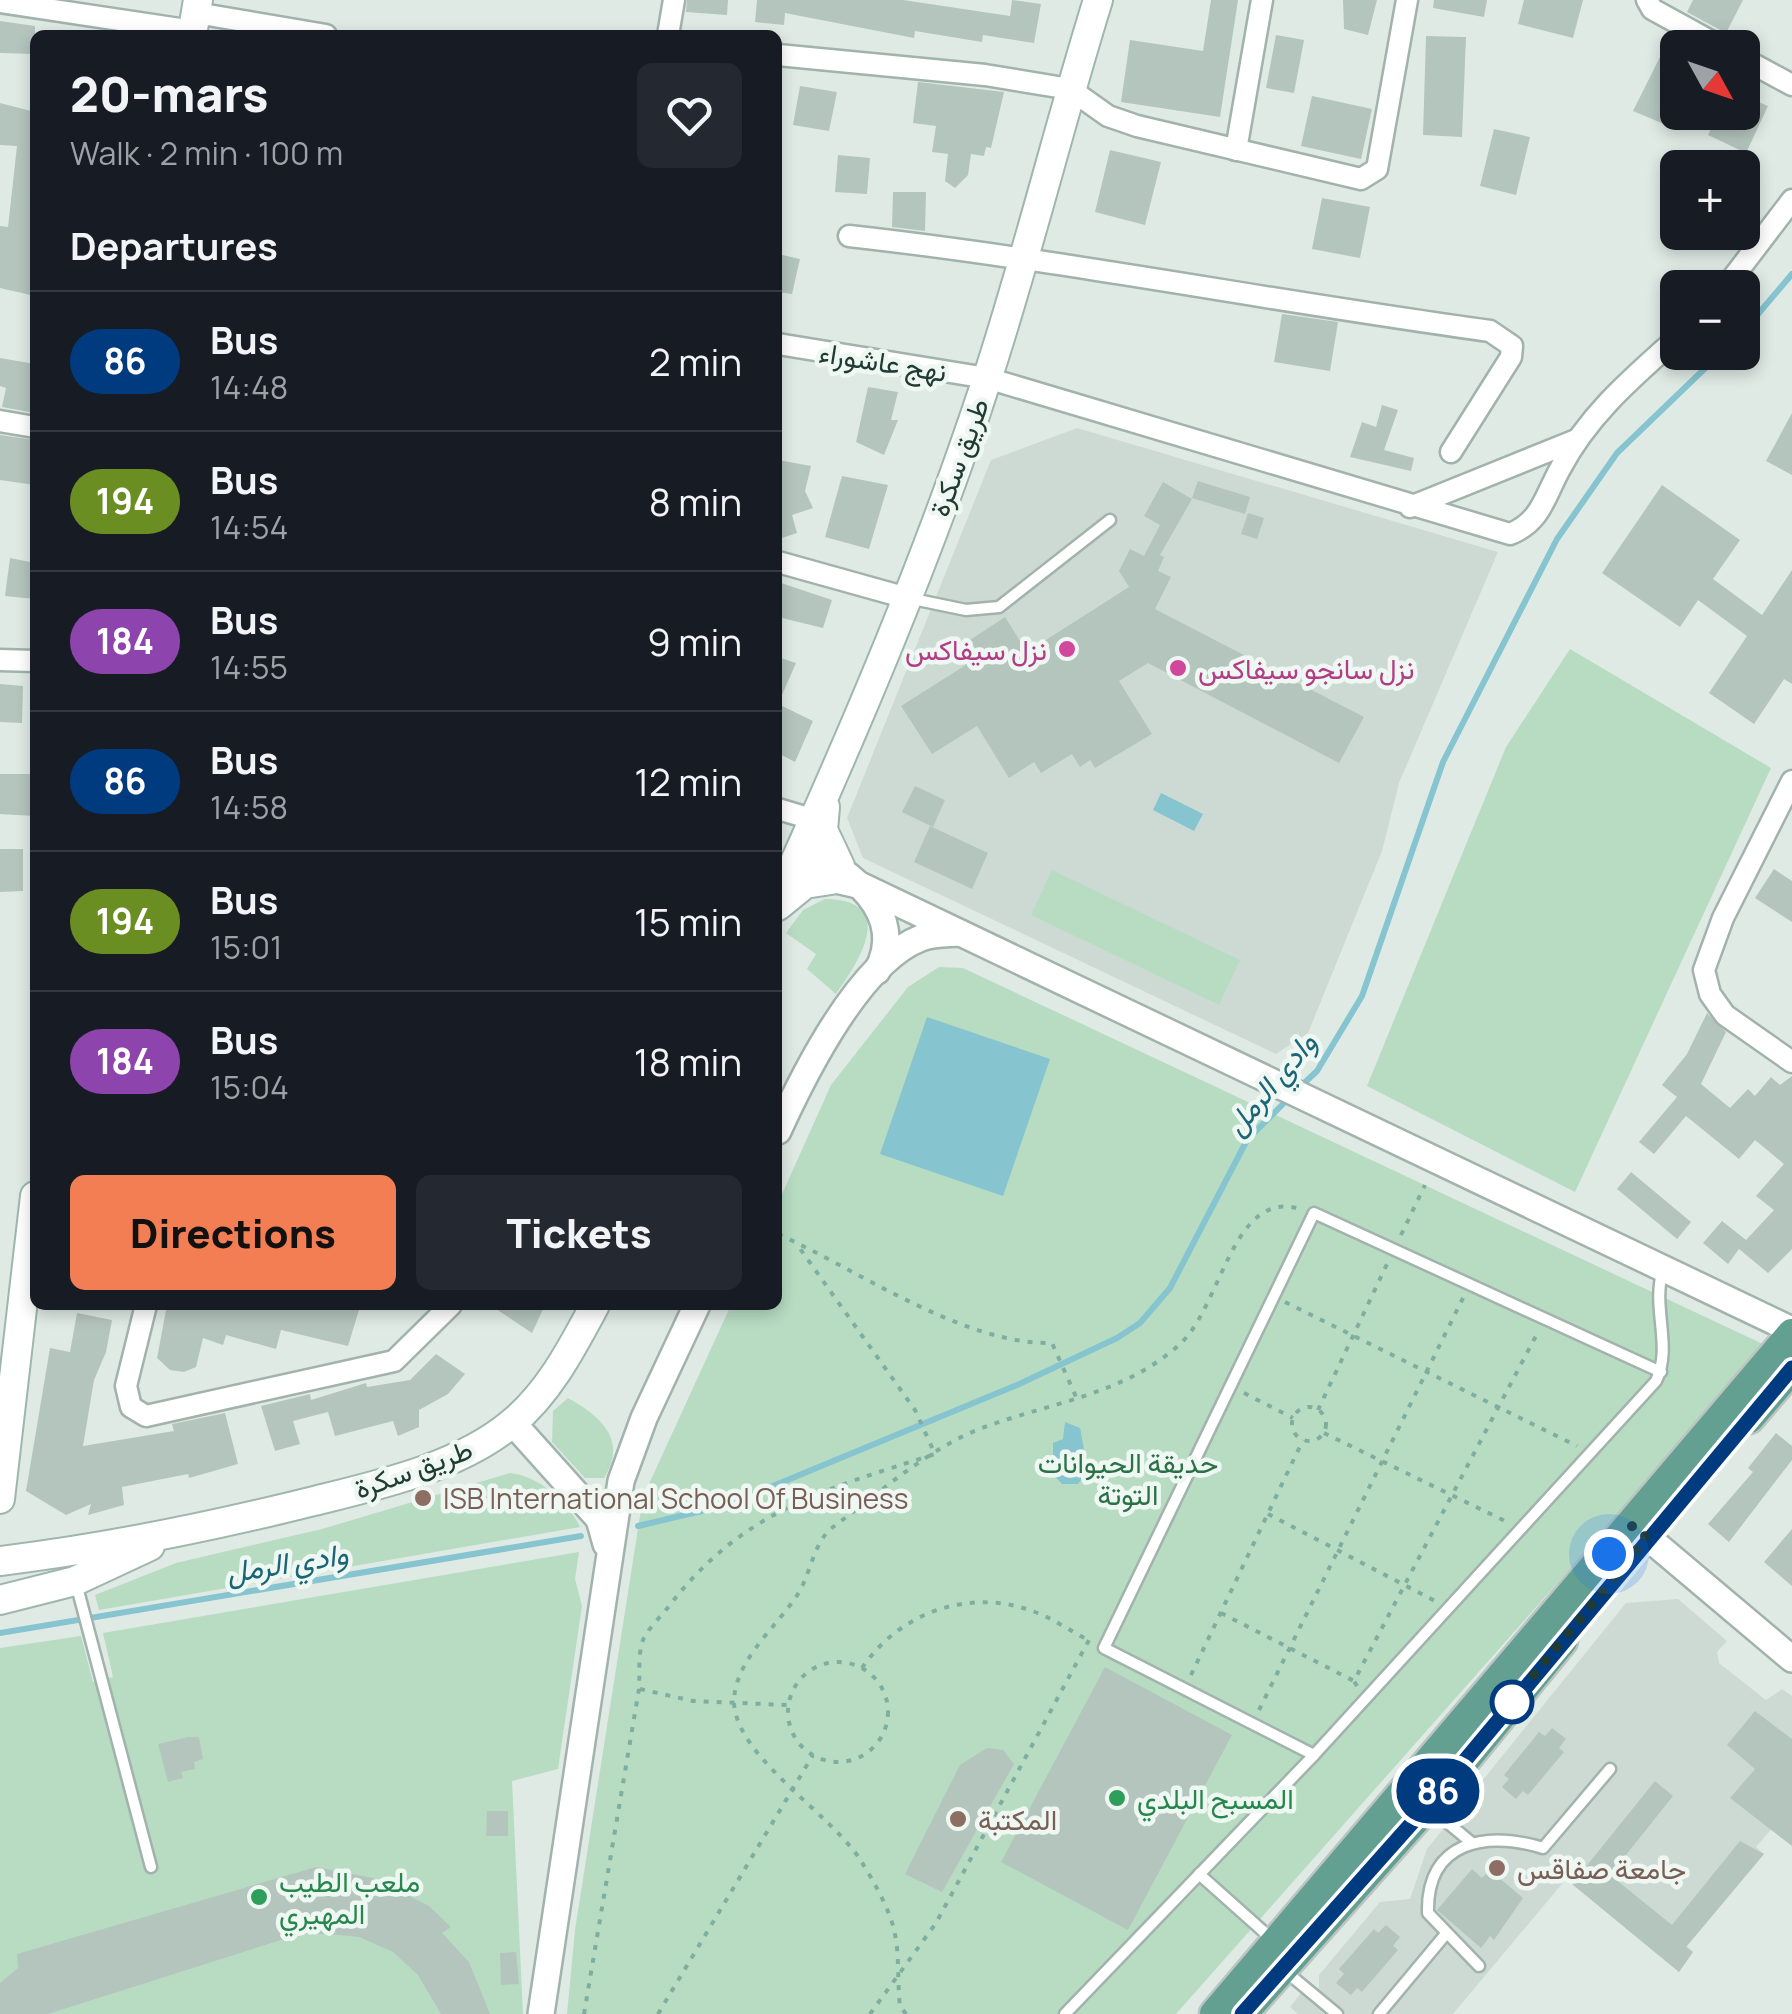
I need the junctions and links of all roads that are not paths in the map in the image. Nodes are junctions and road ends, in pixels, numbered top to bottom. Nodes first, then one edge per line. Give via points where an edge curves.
1 (674, 0) edge
2 (1098, 0) edge
3 (1262, 0) edge
4 (1407, 0) edge
5 (1647, 0) edge
6 (0, 2) edge
7 (195, 20) edge
8 (282, 30) edge
9 (669, 30) edge
10 (1692, 30) edge
11 (782, 55) edge
12 (1760, 68) edge
13 (1792, 85) edge
14 (1070, 90) junction
15 (1236, 150) junction
16 (1792, 200) edge
17 (849, 236) dead end
18 (1022, 256) junction
19 (1740, 270) edge
20 (782, 345) edge
21 (1660, 353) edge
22 (988, 378) junction
23 (0, 421) edge
24 (30, 427) edge
25 (1576, 440) junction
26 (1451, 452) dead end
27 (1410, 507) junction
28 (1110, 520) dead end
29 (782, 563) edge
30 (907, 598) junction
31 (0, 660) edge
32 (30, 661) edge
33 (1792, 781) edge
34 (831, 784) junction
35 (782, 810) edge
36 (815, 820) junction
37 (797, 857) junction
38 (836, 873) junction
39 (862, 886) junction
40 (782, 893) edge
41 (782, 900) edge
42 (960, 933) junction
43 (874, 976) junction
44 (1792, 1062) edge
45 (782, 1123) edge
46 (30, 1239) edge
47 (1664, 1269) junction
48 (145, 1310) edge
49 (446, 1310) edge
50 (592, 1310) edge
51 (695, 1310) edge
52 (1792, 1332) edge
53 (1792, 1368) edge
54 (1660, 1372) junction
55 (513, 1423) junction
56 (621, 1481) junction
57 (576, 1493) junction
58 (0, 1499) edge
59 (1640, 1532) junction
60 (169, 1538) junction
61 (608, 1552) junction
62 (0, 1561) edge
63 (79, 1590) junction
64 (0, 1600) edge
65 (1789, 1651) edge
66 (1314, 1755) junction
67 (1610, 1768) dead end
68 (1427, 1806) junction
69 (1472, 1843) junction
70 (151, 1867) dead end
71 (1199, 1874) junction
72 (1445, 1935) junction
73 (1284, 1957) junction
74 (1479, 1966) dead end
75 (541, 2014) edge
76 (1065, 2014) edge
77 (1216, 2014) edge
78 (1242, 2014) edge
79 (1338, 2014) edge
80 (1378, 2014) edge

1 - 9 street
2 - 14 main road, طريق سكرة
3 - 15 street
4 - 15 street via 1371,176
5 - 10 street
6 - 7 street
7 - 8 street
11 - 14 street
12 - 13 street
14 - 15 street via 1108,116
14 - 18 main road, طريق سكرة
16 - 19 street
17 - 18 street
18 - 22 main road, طريق سكرة
18 - 26 street via 1502,337 1512,357
20 - 22 street, نهج عاشوراء
21 - 25 street, نهج عاشوراء
22 - 27 street, نهج عاشوراء
22 - 30 main road, طريق سكرة
23 - 24 street
25 - 27 street
25 - 27 street, نهج عاشوراء via 1525,528 1510,534
28 - 30 lane via 999,607 966,610
29 - 30 street
30 - 34 main road, طريق سكرة
31 - 32 street
33 - 44 street via 1704,970 1725,1016
34 - 36 main road, طريق سكرة
34 - 38 main road via 823,830
35 - 36 street
36 - 37 main road, طريق سكرة
37 - 38 street
37 - 40 main road, طريق سكرة
38 - 39 street
38 - 41 main road
39 - 42 street
39 - 43 street via 884,920 887,940
42 - 43 street via 920,938
42 - 47 street
43 - 45 street via 834,1023
46 - 58 main road
47 - 52 street
47 - 54 lane
48 - 49 street via 126,1386 130,1406 146,1416 394,1361
50 - 55 main road, طريق سكرة via 549,1382
51 - 56 street
52 - 59 main road
53 - 59 main road
54 - 66 lane
54 - 66 lane via 1314,1213 1104,1648
55 - 57 street
55 - 60 main road, طريق سكرة via 476,1446 394,1479
56 - 57 street via 602,1493
56 - 61 street
57 - 61 street via 599,1520
59 - 65 street
59 - 68 main road
59 - 73 main road
60 - 62 main road
60 - 63 main road
61 - 75 street
63 - 64 main road
63 - 70 lane
66 - 71 lane
67 - 69 lane via 1543,1848 1498,1839
68 - 69 lane
68 - 73 main road
69 - 72 lane via 1447,1858 1428,1896 1428,1912
71 - 73 lane
71 - 76 lane
72 - 74 lane
72 - 80 lane
73 - 77 main road
73 - 78 main road
73 - 79 lane

